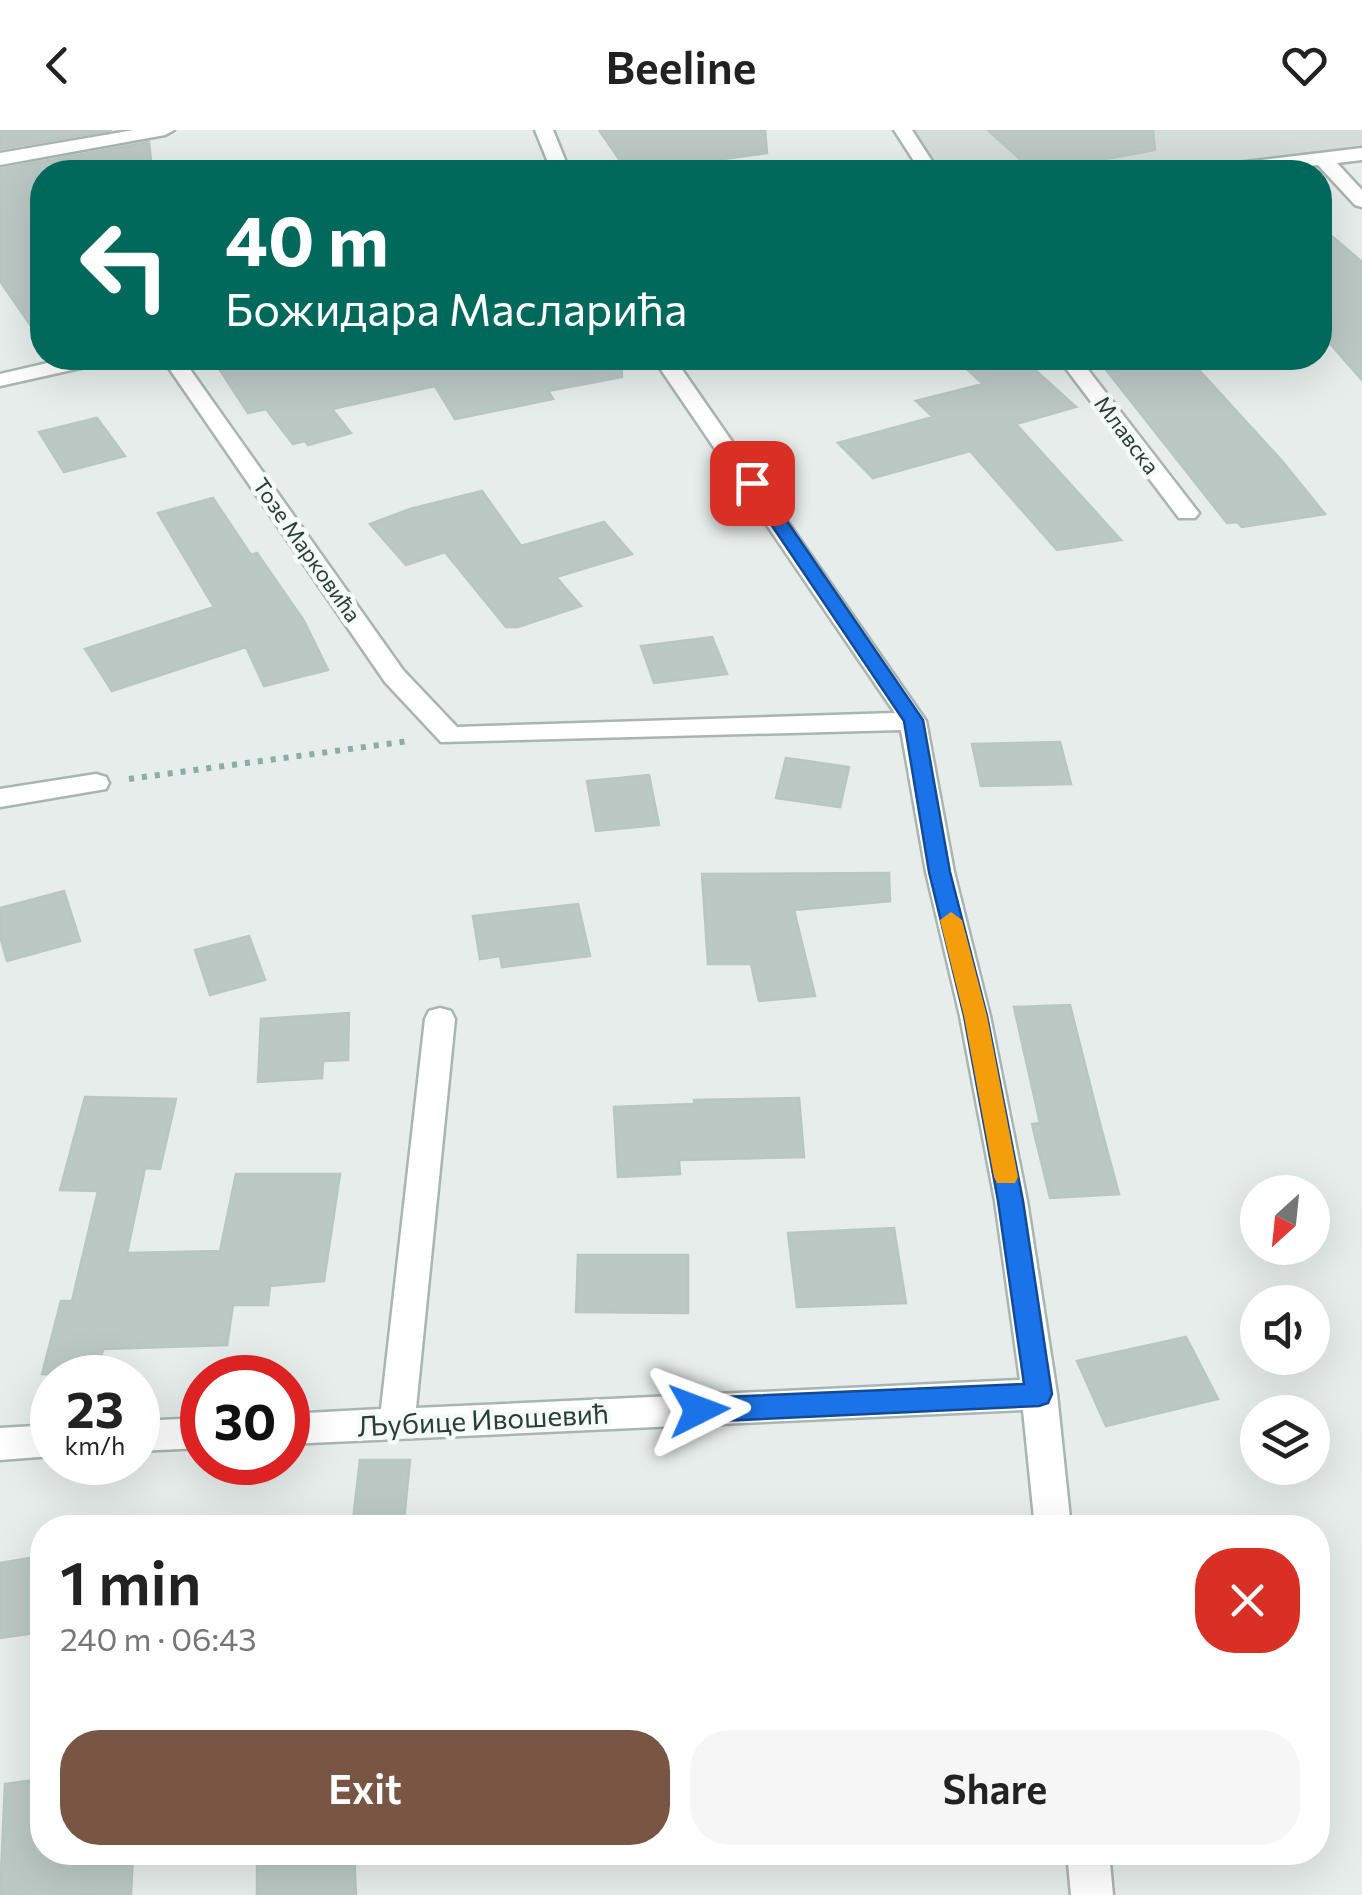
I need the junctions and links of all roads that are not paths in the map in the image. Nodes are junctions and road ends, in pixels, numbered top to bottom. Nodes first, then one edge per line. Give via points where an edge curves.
1 (165, 130) edge
2 (544, 130) edge
3 (903, 130) edge
4 (1362, 154) edge
5 (0, 159) edge
6 (1323, 159) joint
7 (555, 160) edge
8 (922, 160) edge
9 (1315, 160) edge
10 (1332, 169) edge
11 (1362, 201) edge
12 (43, 370) edge
13 (180, 370) edge
14 (672, 370) edge
15 (1077, 370) edge
16 (0, 380) edge
17 (1187, 513) dead end
18 (914, 720) junction
19 (96, 784) road end
20 (0, 798) edge
21 (440, 1019) dead end
22 (1039, 1394) junction
23 (397, 1424) junction
24 (310, 1428) edge
25 (30, 1442) edge
26 (0, 1444) edge
27 (1052, 1515) edge
28 (1089, 1865) edge
29 (1092, 1895) edge

1 - 5 street via 81,153
2 - 7 street
3 - 8 street
4 - 6 street
6 - 9 street
10 - 11 street
12 - 16 street
13 - 18 street, Тозе Марковића via 394,676 450,736
14 - 18 street
15 - 17 street, Млавска
18 - 22 street via 1010,1201
19 - 20 street
21 - 23 street
22 - 23 street, Љубице Ивошевић
22 - 27 street
23 - 24 street, Љубице Ивошевић
25 - 26 street
28 - 29 street

